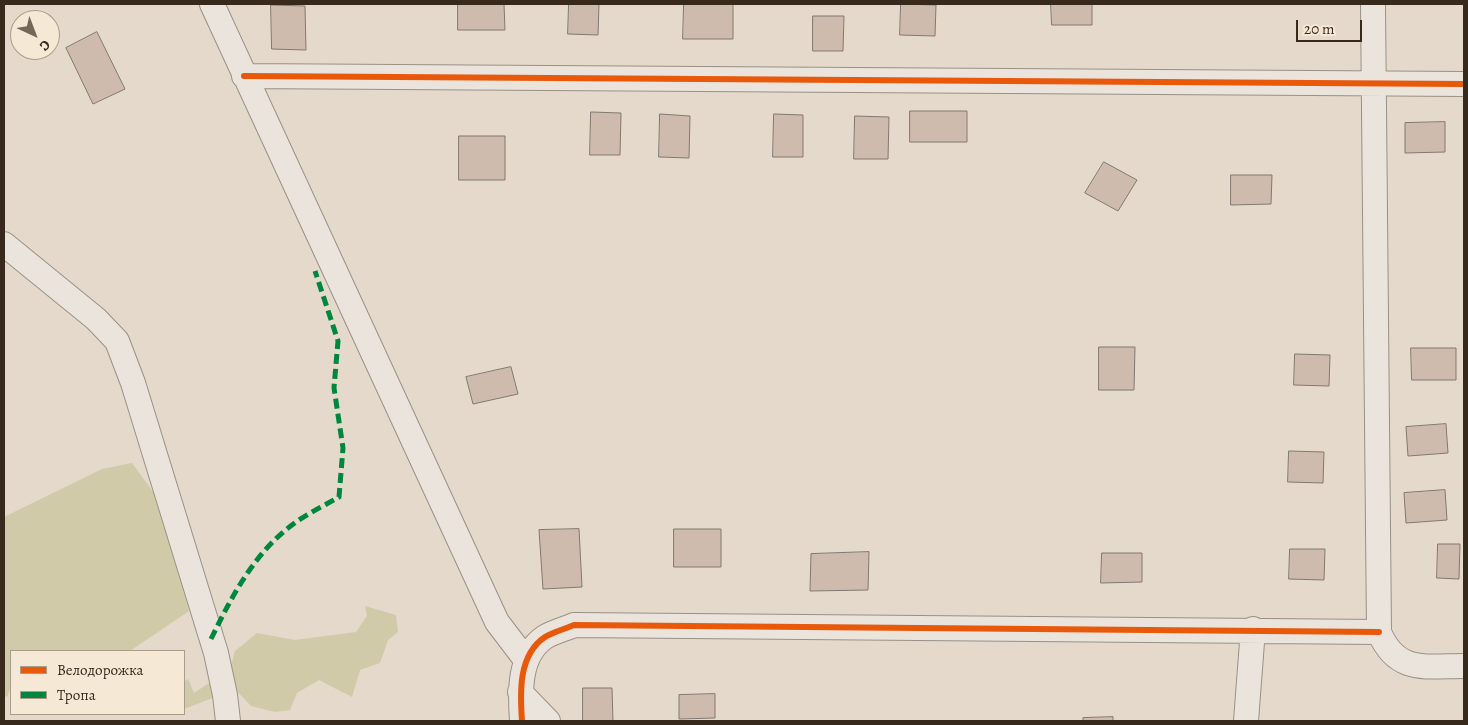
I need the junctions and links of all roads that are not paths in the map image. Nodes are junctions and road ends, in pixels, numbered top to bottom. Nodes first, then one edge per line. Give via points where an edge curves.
1 (212, 4) edge
2 (1373, 4) edge
3 (244, 76) junction
4 (1374, 84) junction
5 (1464, 84) edge
6 (4, 244) edge
7 (1253, 630) junction
8 (1379, 632) junction
9 (526, 660) junction
10 (1464, 666) edge
11 (520, 692) junction
12 (228, 721) edge
13 (522, 721) edge
14 (548, 721) edge
15 (1246, 721) edge

1 - 3 street
2 - 4 street
3 - 4 street
3 - 9 street via 497,622
4 - 5 street
4 - 8 street
6 - 12 street via 96,319 117,341 136,392 216,653
7 - 8 street
7 - 9 street via 574,625 544,638
7 - 15 street
8 - 10 street via 1386,648 1398,659 1416,666
9 - 11 street
11 - 13 street
11 - 14 street

